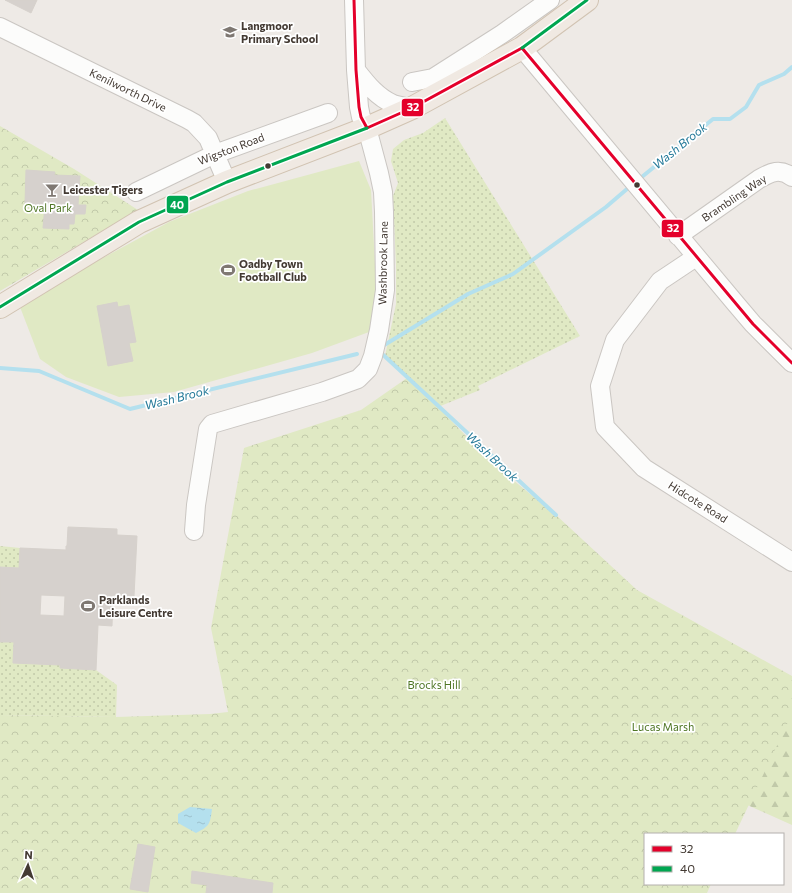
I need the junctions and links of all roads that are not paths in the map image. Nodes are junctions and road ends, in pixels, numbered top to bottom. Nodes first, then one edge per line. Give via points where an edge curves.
1 (354, 0) edge
2 (550, 0) edge
3 (587, 0) edge
4 (0, 27) edge
5 (522, 48) junction
6 (356, 70) junction
7 (412, 82) dead end
8 (412, 108) junction
9 (328, 113) dead end
10 (367, 128) junction
11 (215, 154) junction
12 (792, 177) edge
13 (227, 182) junction
14 (136, 192) dead end
15 (678, 236) junction
16 (696, 257) junction
17 (0, 306) edge
18 (792, 364) edge
19 (194, 531) dead end
20 (792, 562) edge

1 - 6 street, Washbrook Lane
2 - 7 street via 433,78
3 - 5 main road
4 - 11 street, Kenilworth Drive via 194,123 208,138
5 - 8 main road
5 - 15 street
6 - 8 street via 384,99
6 - 10 street, Washbrook Lane via 361,117
8 - 10 main road
9 - 11 street, Wigston Road
10 - 13 main road
10 - 19 street, Washbrook Lane via 383,192 385,290 379,330 368,369 358,379 322,392 212,424 208,429
11 - 13 street, Kenilworth Drive
11 - 14 street, Wigston Road
12 - 15 street, Brambling Way via 779,171 768,174
13 - 17 main road via 139,222
15 - 16 street
16 - 18 street via 753,324
16 - 20 street, Hidcote Road via 660,281 615,340 600,386 604,428 644,468

